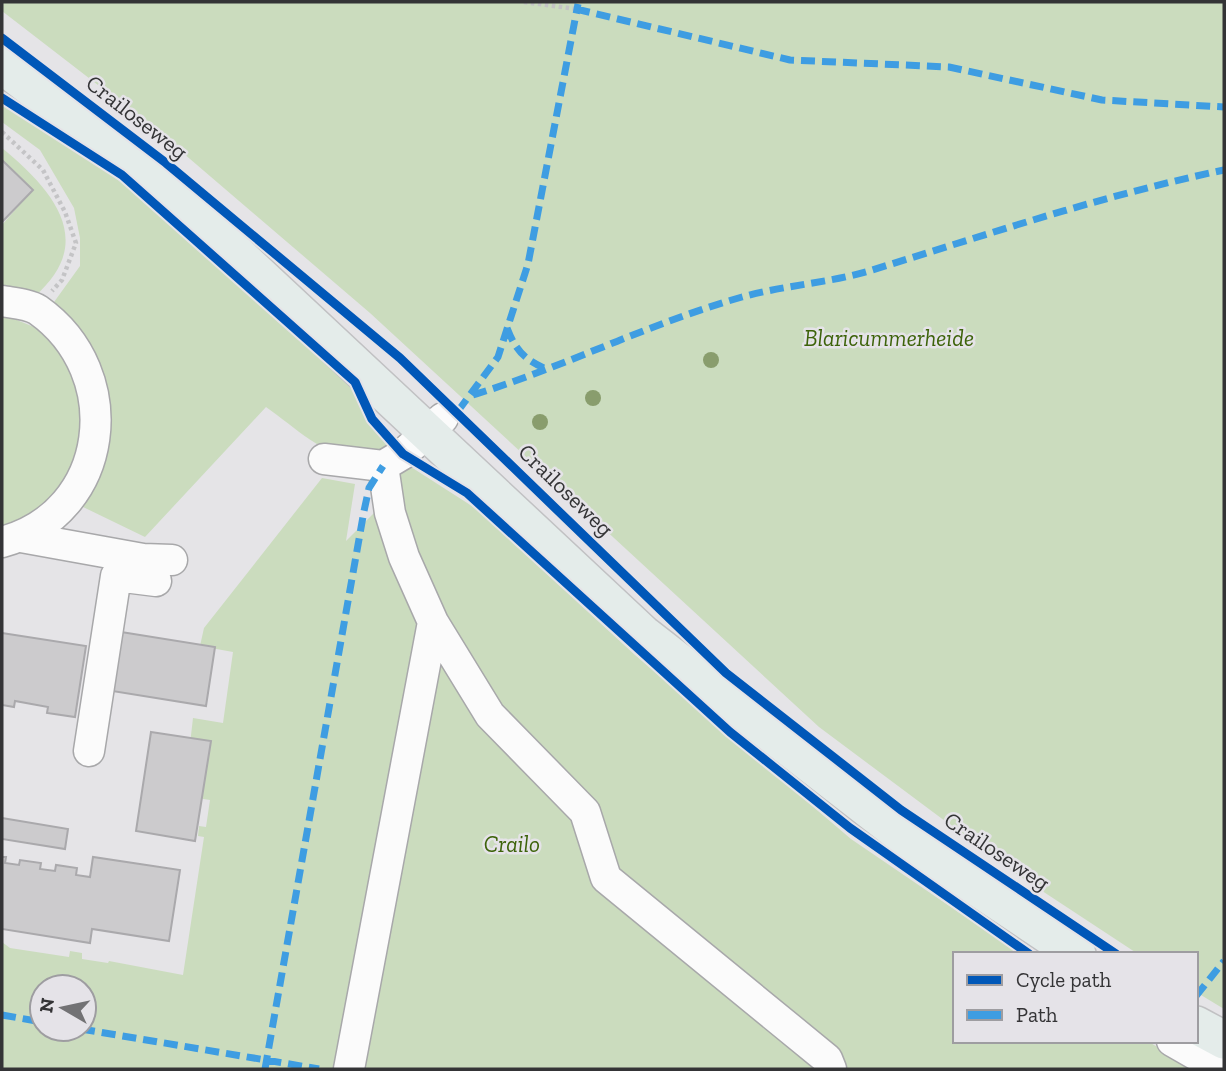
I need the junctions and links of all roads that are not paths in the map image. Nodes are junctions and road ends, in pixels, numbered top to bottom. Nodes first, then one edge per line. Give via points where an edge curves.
1 (2, 65) edge
2 (2, 301) edge
3 (435, 425) junction
4 (324, 459) dead end
5 (383, 466) junction
6 (11, 539) edge
7 (433, 622) junction
8 (89, 751) dead end
9 (1074, 952) edge
10 (1198, 1026) edge
11 (1224, 1040) edge
12 (1176, 1043) edge
13 (349, 1069) edge
14 (831, 1069) edge
15 (1221, 1069) edge

1 - 3 main road, Crailoseweg via 311,303
2 - 6 street via 36,308 81,356 95,397 96,439 83,480 57,513
3 - 5 street
3 - 9 main road, Crailoseweg via 643,634 920,849
4 - 5 street
5 - 7 street via 390,513 404,557
6 - 8 street via 143,559 164,571 116,576
7 - 13 street
7 - 14 street via 490,715 585,812 606,878 827,1059
10 - 11 main road
12 - 15 street

